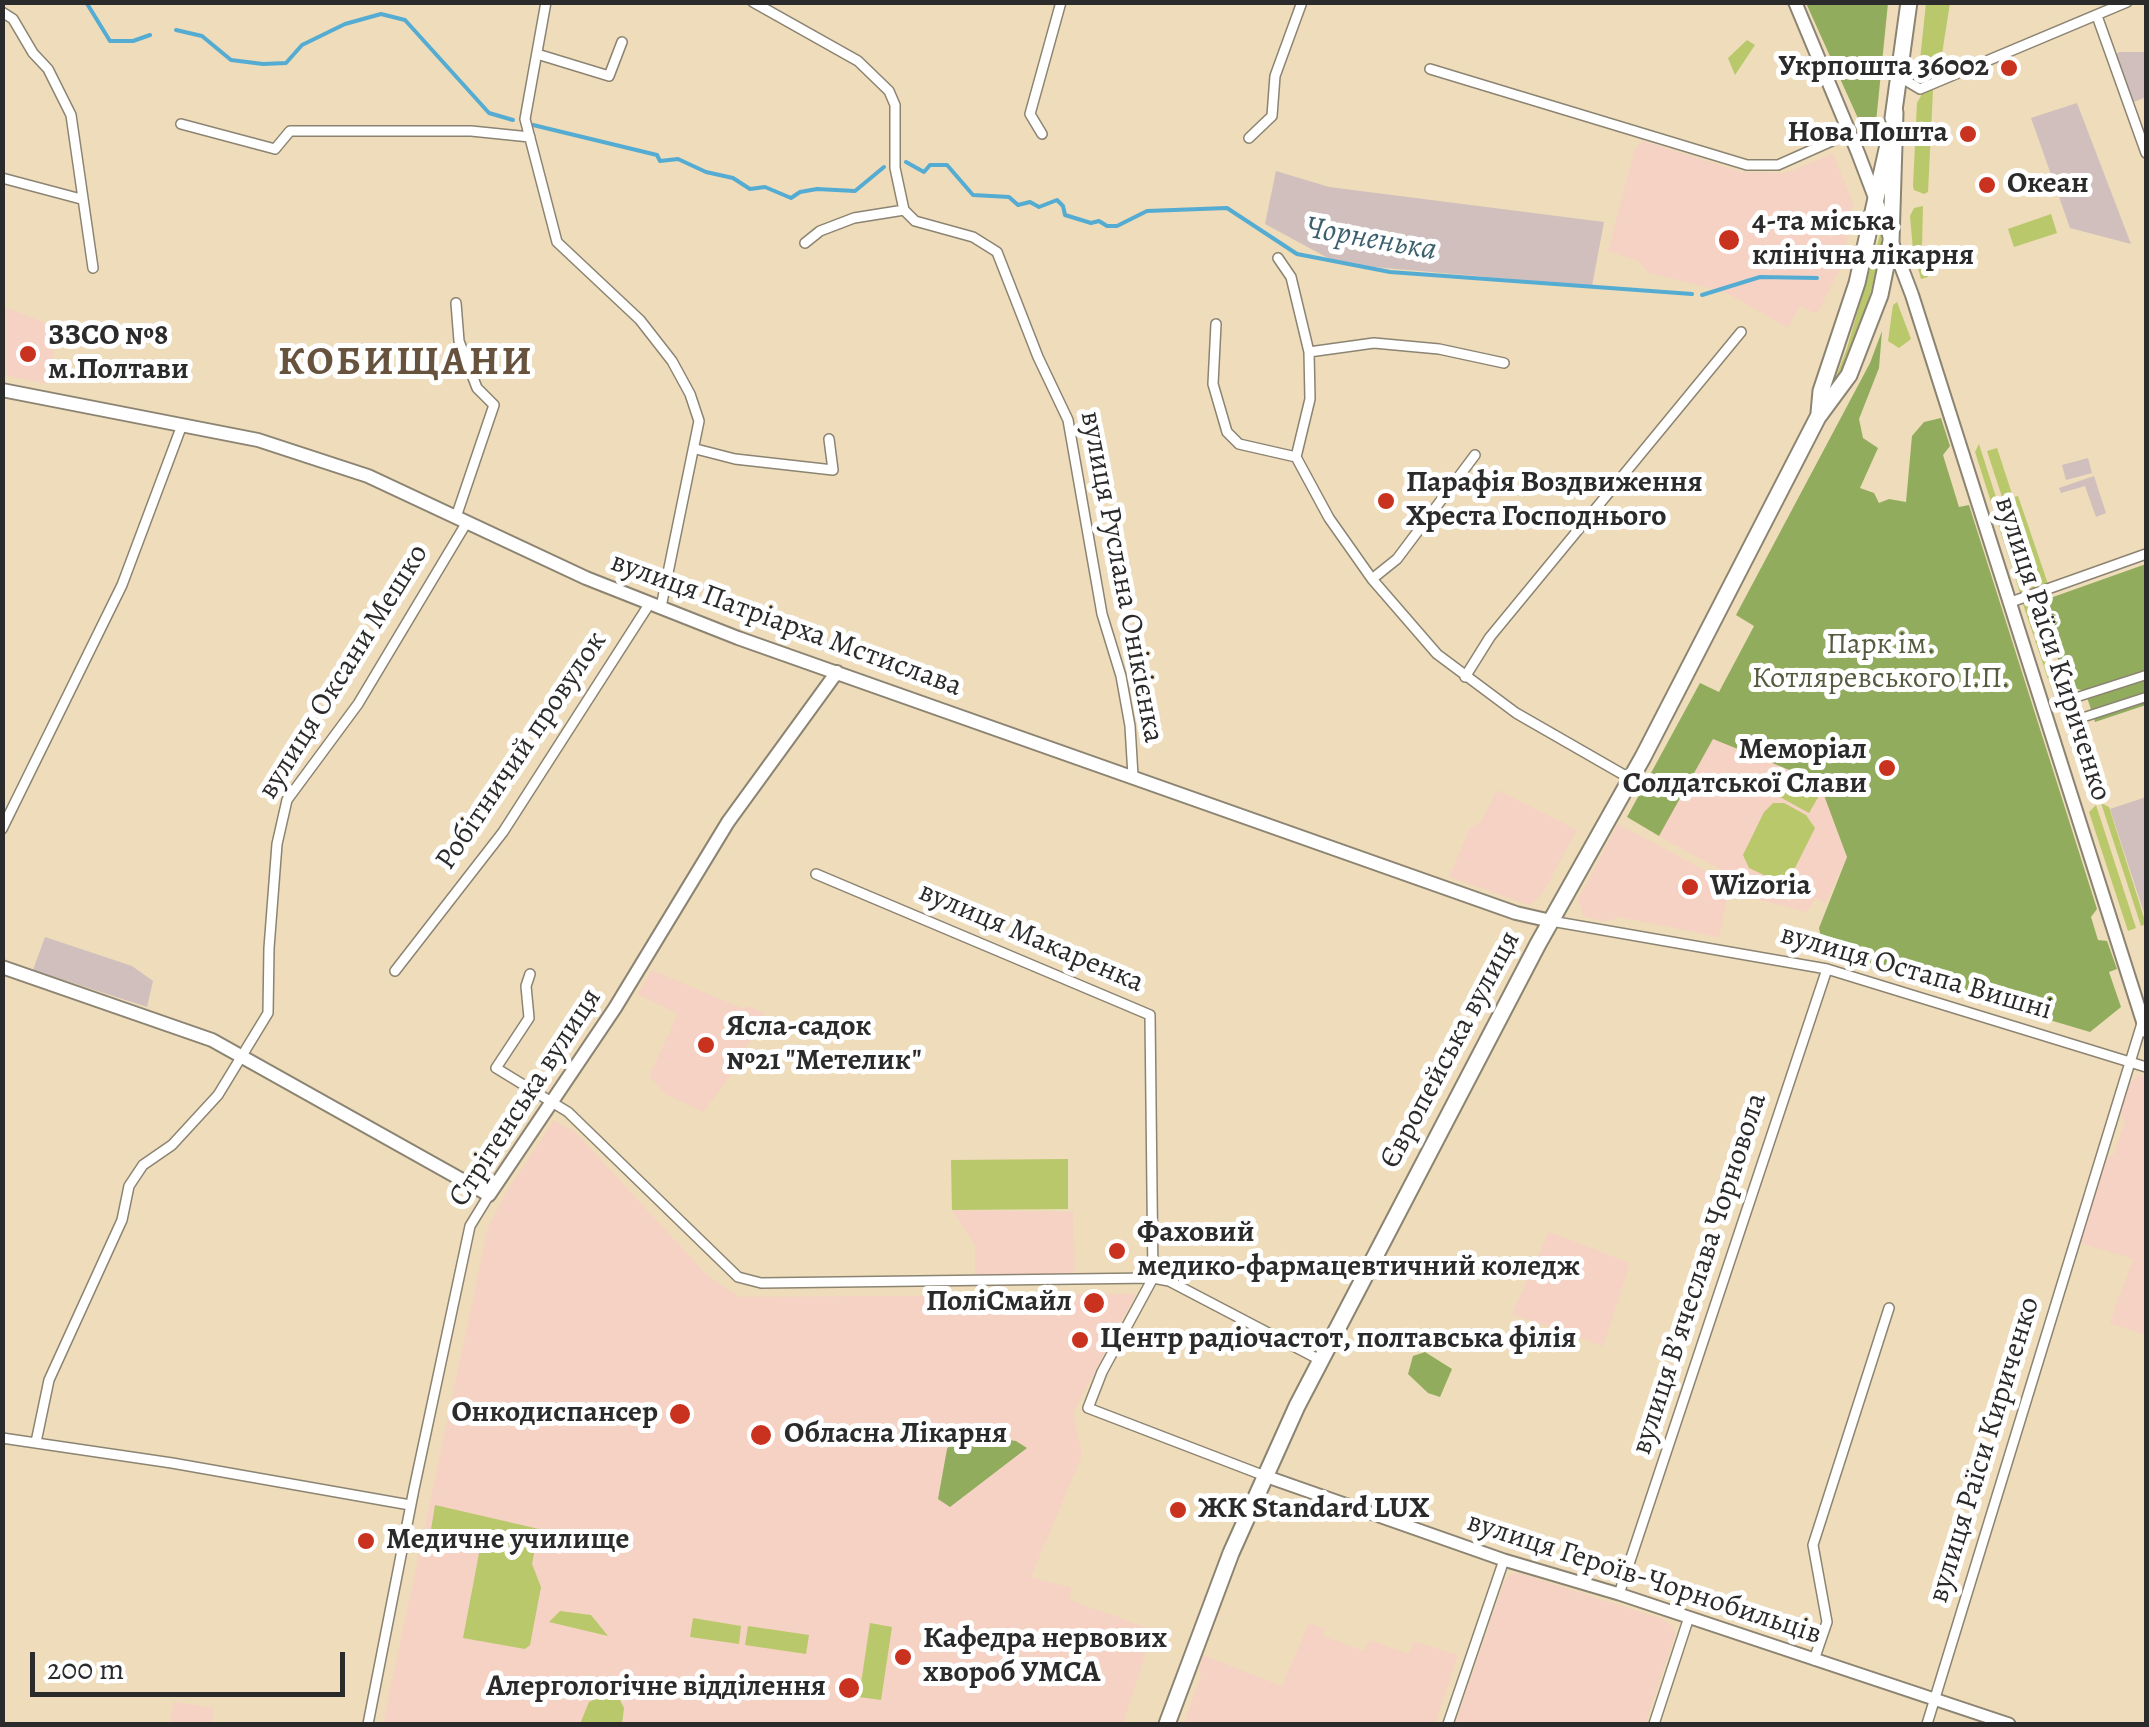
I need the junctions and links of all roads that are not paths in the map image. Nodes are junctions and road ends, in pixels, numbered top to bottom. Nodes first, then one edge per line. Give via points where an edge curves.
1 (546, 2) edge
2 (753, 2) edge
3 (1061, 2) edge
4 (1302, 2) edge
5 (1795, 2) edge
6 (1909, 2) edge
7 (2127, 2) edge
8 (2, 12) edge
9 (2097, 16) junction
10 (622, 42) dead end
11 (537, 54) junction
12 (1430, 68) dead end
13 (1900, 77) junction
14 (1894, 112) junction
15 (181, 124) dead end
16 (1850, 132) junction
17 (1042, 134) dead end
18 (530, 136) junction
19 (1248, 138) dead end
20 (2146, 154) edge
21 (2, 178) edge
22 (81, 199) junction
23 (1877, 201) junction
24 (904, 210) junction
25 (1891, 240) junction
26 (805, 243) dead end
27 (1278, 258) dead end
28 (93, 268) dead end
29 (456, 303) dead end
30 (1216, 324) dead end
31 (1741, 332) dead end
32 (1309, 352) junction
33 (1504, 363) dead end
34 (2, 390) edge
35 (1818, 417) junction
36 (182, 425) junction
37 (829, 439) dead end
38 (696, 450) junction
39 (1475, 456) dead end
40 (1296, 457) junction
41 (462, 520) junction
42 (2146, 554) edge
43 (1372, 579) junction
44 (2010, 602) junction
45 (655, 605) junction
46 (837, 672) junction
47 (2146, 675) edge
48 (1465, 677) junction
49 (2146, 696) edge
50 (2065, 702) dead end
51 (2072, 721) dead end
52 (1132, 776) junction
53 (1630, 779) junction
54 (2, 829) edge
55 (816, 874) dead end
56 (1551, 920) junction
57 (2, 967) edge
58 (1827, 969) junction
59 (395, 972) dead end
60 (530, 974) dead end
61 (2145, 1024) edge
62 (241, 1058) junction
63 (2130, 1062) junction
64 (2146, 1067) edge
65 (552, 1102) junction
66 (490, 1196) junction
67 (1153, 1278) junction
68 (1889, 1308) dead end
69 (1320, 1360) junction
70 (2, 1438) edge
71 (36, 1442) junction
72 (1266, 1476) junction
73 (410, 1506) junction
74 (1504, 1560) junction
75 (1619, 1594) junction
76 (1689, 1617) junction
77 (1814, 1660) junction
78 (1934, 1700) junction
79 (368, 1724) edge
80 (1167, 1724) edge
81 (1448, 1724) edge
82 (1654, 1724) edge
83 (1927, 1724) edge
84 (2009, 1724) edge

1 - 11 street, Робітничий провулок
2 - 24 street via 858,60 889,91
3 - 17 street via 1030,114
4 - 19 street via 1275,76 1272,116
5 - 16 main road, вулиця Раїси Кириченко
6 - 13 main road, Європейська вулиця
7 - 9 street
8 - 22 street via 48,69 71,116
9 - 13 street via 1920,89
9 - 20 street
10 - 11 street via 609,76
11 - 18 street, Робітничий провулок via 525,119
12 - 16 street via 1747,164 1778,165
13 - 14 main road, Європейська вулиця
14 - 23 main road, Європейська вулиця
14 - 25 main road, Європейська вулиця
15 - 18 street via 276,149 290,130
16 - 23 main road, вулиця Раїси Кириченко
18 - 38 street, Робітничий провулок via 556,242 640,320 672,361 699,421
21 - 22 street
22 - 28 street
23 - 25 main road, вулиця Раїси Кириченко
23 - 35 main road, Європейська вулиця
24 - 26 street via 854,218
24 - 52 street, вулиця Руслана Онікієнка via 915,221 973,237 997,252 1065,410 1102,614 1127,710
25 - 35 main road, Європейська вулиця via 1869,330 1849,375
25 - 44 main road, вулиця Раїси Кириченко
27 - 32 street via 1291,277
29 - 41 street, вулиця Оксани Мешко via 458,341 477,388 494,405
30 - 40 street via 1213,384 1226,432 1239,444
31 - 48 street via 1490,636
32 - 33 street via 1374,342
32 - 40 street via 1310,399
34 - 36 main road, вулиця Патріарха Мстислава
35 - 53 main road, Європейська вулиця
36 - 41 main road, вулиця Патріарха Мстислава via 258,440 368,476
36 - 54 street via 122,586
37 - 38 street via 833,470
38 - 45 street, Робітничий провулок
39 - 43 street via 1397,559
40 - 43 street
41 - 45 main road, вулиця Патріарха Мстислава
41 - 62 street, вулиця Оксани Мешко via 358,704 287,800 277,844 268,1013
42 - 44 street
43 - 48 street
44 - 61 main road, вулиця Раїси Кириченко
45 - 46 main road, вулиця Патріарха Мстислава
45 - 59 street, Робітничий провулок via 504,832
46 - 52 main road, вулиця Патріарха Мстислава
46 - 65 main road, Стрітенська вулиця via 728,822
47 - 50 street
48 - 53 street
49 - 51 street
52 - 56 main road, вулиця Патріарха Мстислава
53 - 56 main road, Європейська вулиця
55 - 67 street, вулиця Макаренка via 1150,1015
56 - 58 street, вулиця Остапа Вишні
56 - 69 main road, Європейська вулиця
57 - 62 main road via 168,1022
58 - 63 street, вулиця Остапа Вишні
58 - 75 street, вулиця Вʼячеслава Чорновола
60 - 65 street via 529,1018 496,1068
61 - 63 street, вулиця Раїси Кириченко
62 - 66 main road
62 - 71 street, вулиця Оксани Мешко via 196,1122 143,1165 129,1186 122,1220 49,1380
63 - 64 street, вулиця Остапа Вишні
63 - 78 street, вулиця Раїси Кириченко
65 - 66 main road, Стрітенська вулиця
65 - 67 street via 748,1281
66 - 73 street, Стрітенська вулиця via 470,1226
67 - 69 street
67 - 72 street via 1088,1408
68 - 77 street via 1812,1545 1827,1622
69 - 72 main road, Європейська вулиця
70 - 71 street
71 - 73 street
72 - 74 street, вулиця Героїв-Чорнобильців
72 - 80 main road, Європейська вулиця
73 - 79 street, Стрітенська вулиця
74 - 75 street, вулиця Героїв-Чорнобильців
74 - 81 street
75 - 76 street, вулиця Героїв-Чорнобильців
76 - 77 street, вулиця Героїв-Чорнобильців
76 - 82 street
77 - 78 street, вулиця Героїв-Чорнобильців
78 - 83 street, вулиця Раїси Кириченко
78 - 84 street, вулиця Героїв-Чорнобильців

